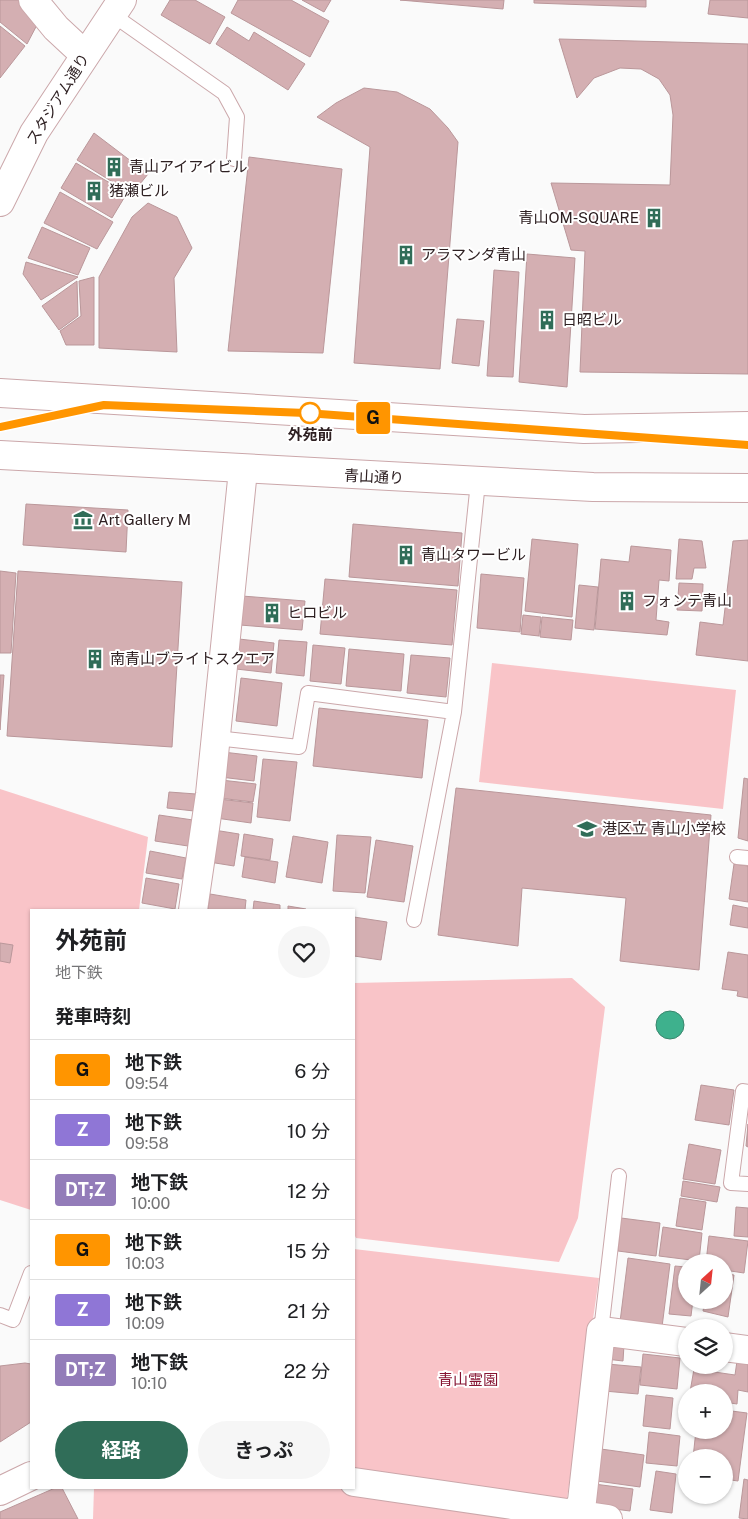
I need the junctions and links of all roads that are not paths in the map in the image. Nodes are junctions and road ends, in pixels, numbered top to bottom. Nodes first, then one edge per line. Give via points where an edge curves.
1 (33, 0) edge
2 (117, 8) edge
3 (85, 55) junction
4 (234, 159) dead end
5 (0, 202) edge
6 (0, 393) edge
7 (748, 426) edge
8 (0, 456) edge
9 (243, 470) junction
10 (478, 482) junction
11 (748, 488) edge
12 (454, 712) junction
13 (216, 738) junction
14 (194, 909) edge
15 (414, 920) dead end
16 (748, 1092) edge
17 (619, 1176) dead end
18 (748, 1184) edge
19 (30, 1275) edge
20 (0, 1315) edge
21 (601, 1332) junction
22 (678, 1341) edge
23 (733, 1348) edge
24 (748, 1350) edge
25 (30, 1476) edge
26 (355, 1482) edge
27 (0, 1491) edge
28 (576, 1514) junction
29 (608, 1519) edge

1 - 3 main road via 56,28
2 - 3 main road, スタジアム通り
2 - 4 lane via 224,93 237,117
3 - 5 main road, スタジアム通り via 34,134
6 - 7 main road via 584,429
8 - 9 main road, 青山通り
9 - 10 main road, 青山通り
9 - 13 main road
10 - 11 main road, 青山通り via 592,488
10 - 12 lane
12 - 13 lane via 308,693 298,746
12 - 15 lane
13 - 14 main road
16 - 18 lane via 743,1091 731,1183
17 - 21 lane
19 - 20 lane via 12,1320
21 - 22 main road
21 - 28 main road via 582,1501
23 - 24 main road
25 - 27 main road
26 - 28 main road
28 - 29 main road

